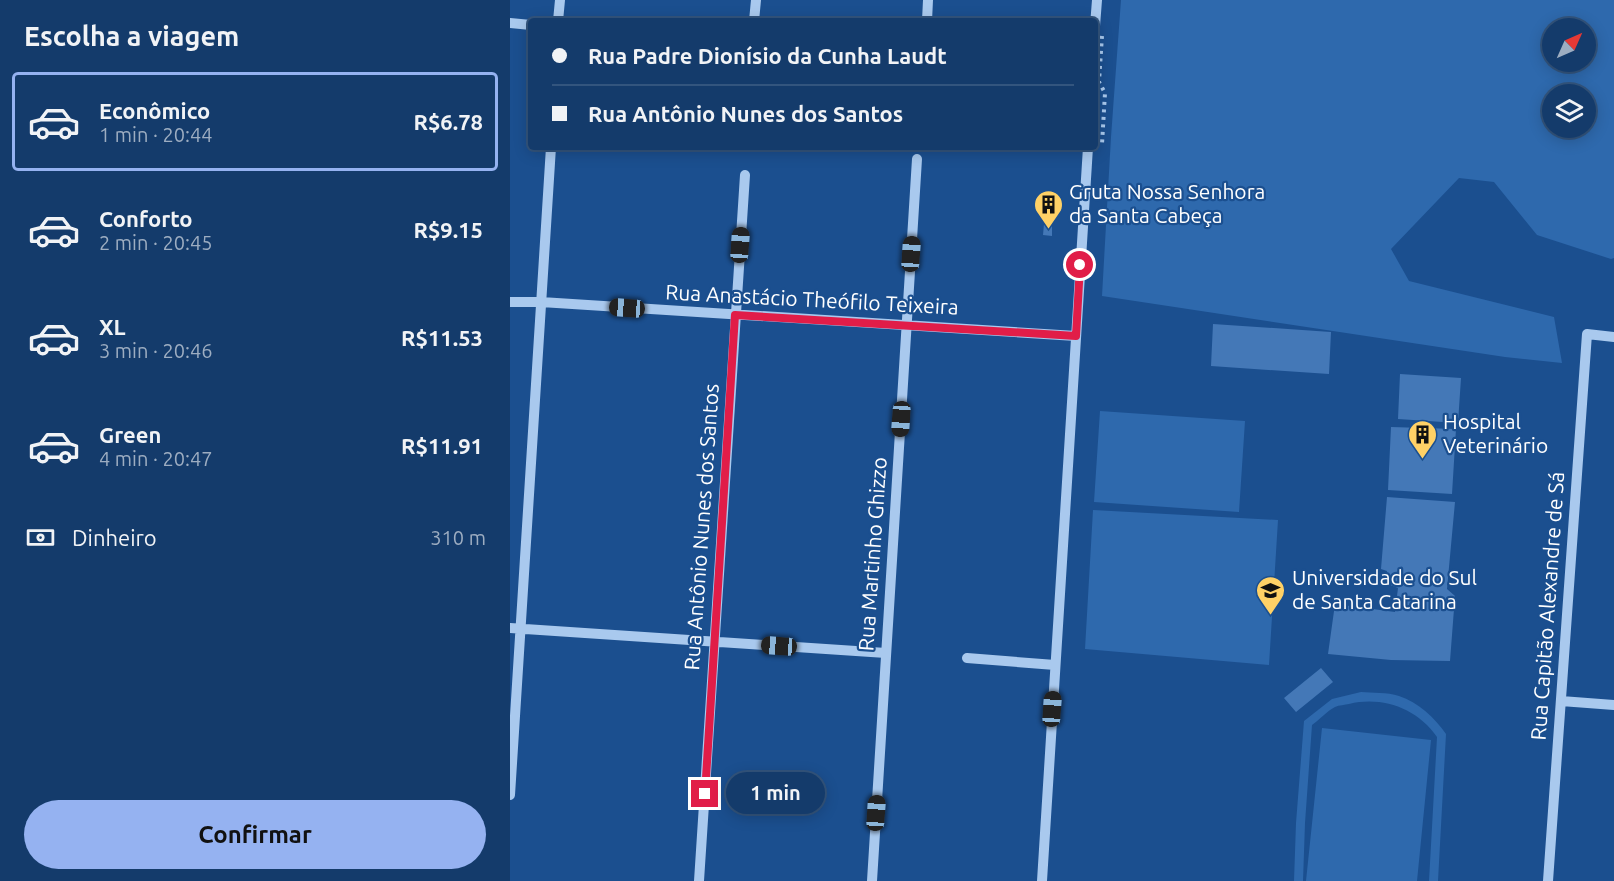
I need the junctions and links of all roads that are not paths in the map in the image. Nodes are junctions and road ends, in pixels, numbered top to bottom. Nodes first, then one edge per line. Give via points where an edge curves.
1 (560, 0) edge
2 (756, 0) edge
3 (928, 0) edge
4 (1097, 0) edge
5 (558, 18) edge
6 (754, 18) edge
7 (927, 18) edge
8 (1096, 18) edge
9 (510, 23) edge
10 (528, 25) edge
11 (551, 150) edge
12 (1088, 150) edge
13 (917, 159) dead end
14 (745, 175) dead end
15 (510, 302) edge
16 (541, 302) junction
17 (735, 315) junction
18 (907, 325) junction
19 (1076, 336) junction
20 (1614, 337) edge
21 (515, 628) edge
22 (714, 641) junction
23 (886, 653) junction
24 (967, 658) dead end
25 (1055, 665) junction
26 (1561, 701) junction
27 (1614, 705) edge
28 (510, 795) edge
29 (699, 881) edge
30 (872, 881) edge
31 (1042, 881) edge
32 (1548, 881) edge

1 - 5 street
2 - 6 street
3 - 7 street
4 - 8 street
9 - 10 street
11 - 16 street
12 - 19 street
13 - 18 street, Rua Martinho Ghizzo
14 - 17 street, Rua Antônio Nunes dos Santos
15 - 16 street, Rua Anastácio Theófilo Teixeira
16 - 17 street, Rua Anastácio Theófilo Teixeira
16 - 21 street
17 - 18 street, Rua Anastácio Theófilo Teixeira
17 - 22 street, Rua Antônio Nunes dos Santos
18 - 19 street, Rua Anastácio Theófilo Teixeira
18 - 23 street, Rua Martinho Ghizzo
19 - 25 street
20 - 26 street, Rua Capitão Alexandre de Sá via 1587,334
21 - 22 street
21 - 28 street
22 - 23 street
22 - 29 street, Rua Antônio Nunes dos Santos
23 - 30 street, Rua Martinho Ghizzo
24 - 25 street
25 - 31 street
26 - 27 street
26 - 32 street, Rua Capitão Alexandre de Sá

